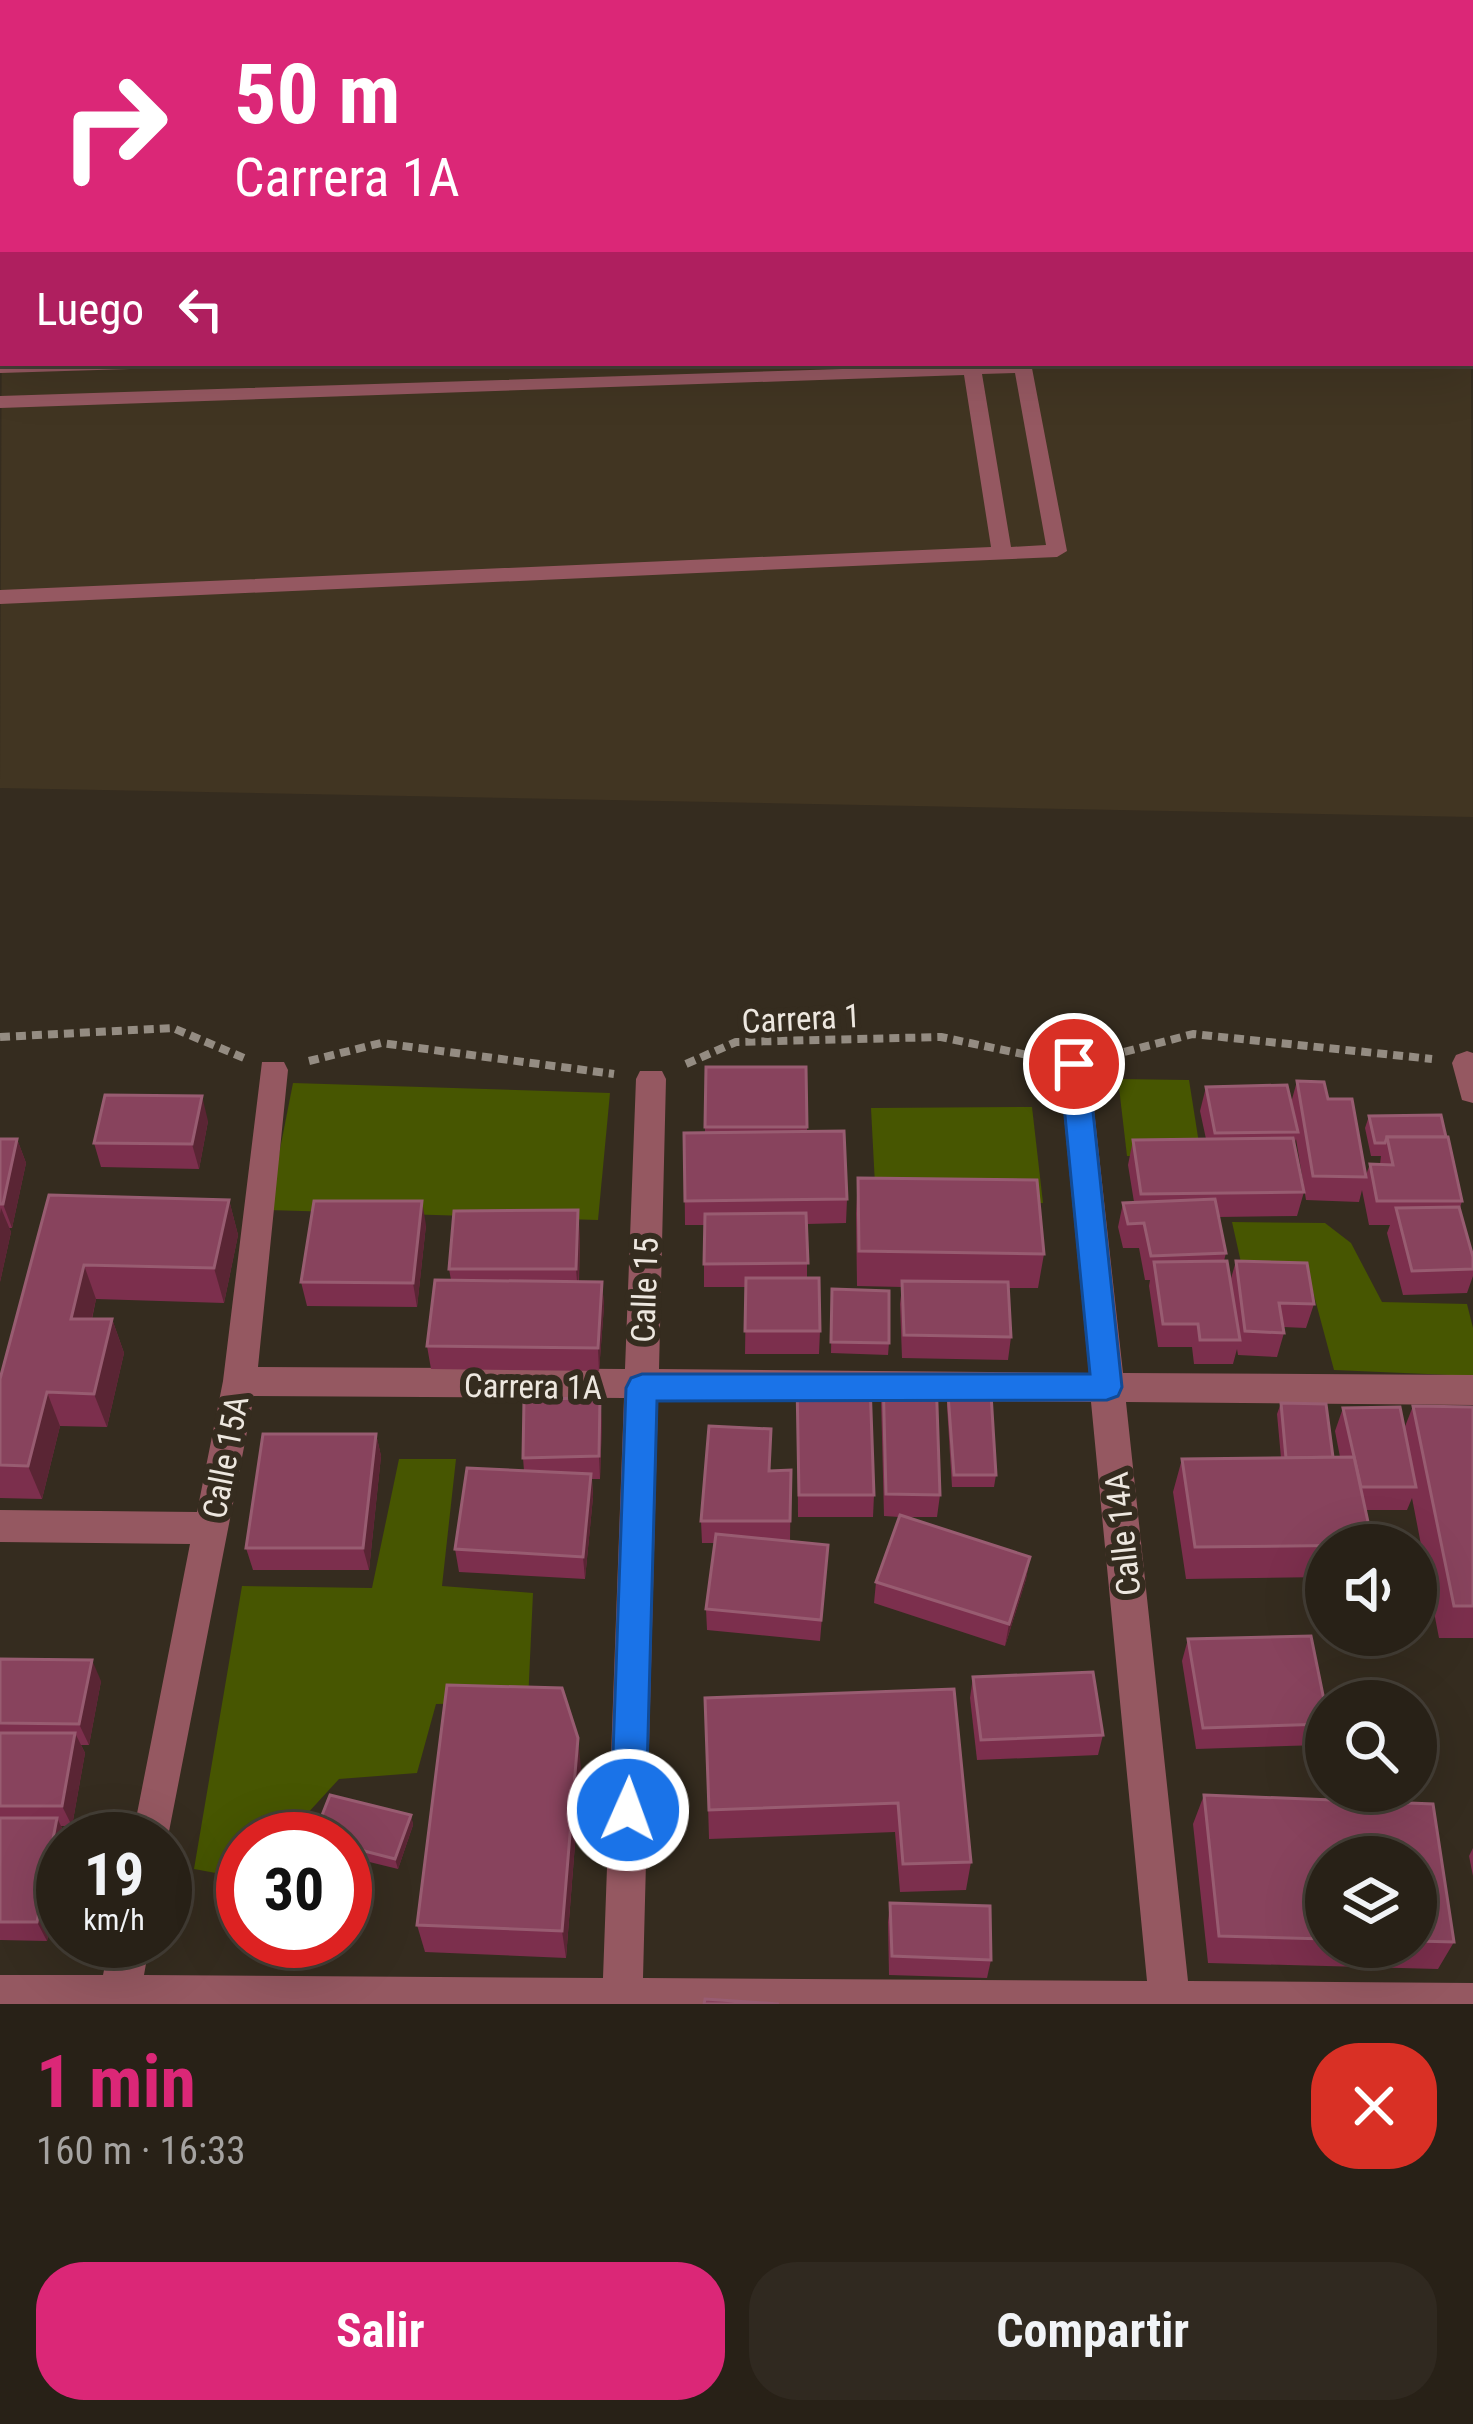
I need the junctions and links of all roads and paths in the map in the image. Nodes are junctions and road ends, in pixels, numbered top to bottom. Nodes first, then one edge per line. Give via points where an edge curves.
1 (32, 366) edge
2 (972, 366) edge
3 (1023, 366) edge
4 (0, 367) edge
5 (0, 402) edge
6 (1002, 554) junction
7 (0, 597) edge
8 (0, 1037) edge
9 (1074, 1064) junction
10 (273, 1070) junction
11 (1470, 1077) edge
12 (651, 1079) junction
13 (240, 1381) junction
14 (1107, 1387) junction
15 (642, 1388) junction
16 (1473, 1390) edge
17 (0, 1526) edge
18 (212, 1528) junction
19 (156, 1812) edge
20 (125, 1968) edge
21 (0, 1995) edge
22 (119, 2000) edge
23 (622, 2001) edge
24 (1170, 2002) edge
25 (1473, 2003) edge

1 - 4 lane
2 - 5 lane
2 - 6 lane
3 - 6 lane via 1058,551
6 - 7 lane
8 - 10 path via 173,1028
9 - 11 path, Carrera 1 via 1193,1034
9 - 12 path, Carrera 1 via 941,1037 736,1042
9 - 14 street, Calle 14A
10 - 12 path via 381,1043
10 - 13 street, Calle 15A
12 - 15 street, Calle 15
13 - 15 street, Carrera 1A
13 - 18 street, Calle 15A
14 - 15 street, Carrera 1A
14 - 16 street, Carrera 1A
14 - 24 street, Calle 14A
15 - 23 street, Calle 15
17 - 18 street
18 - 19 street, Calle 15A
20 - 22 street
21 - 22 street
22 - 23 street
23 - 24 street
24 - 25 street

